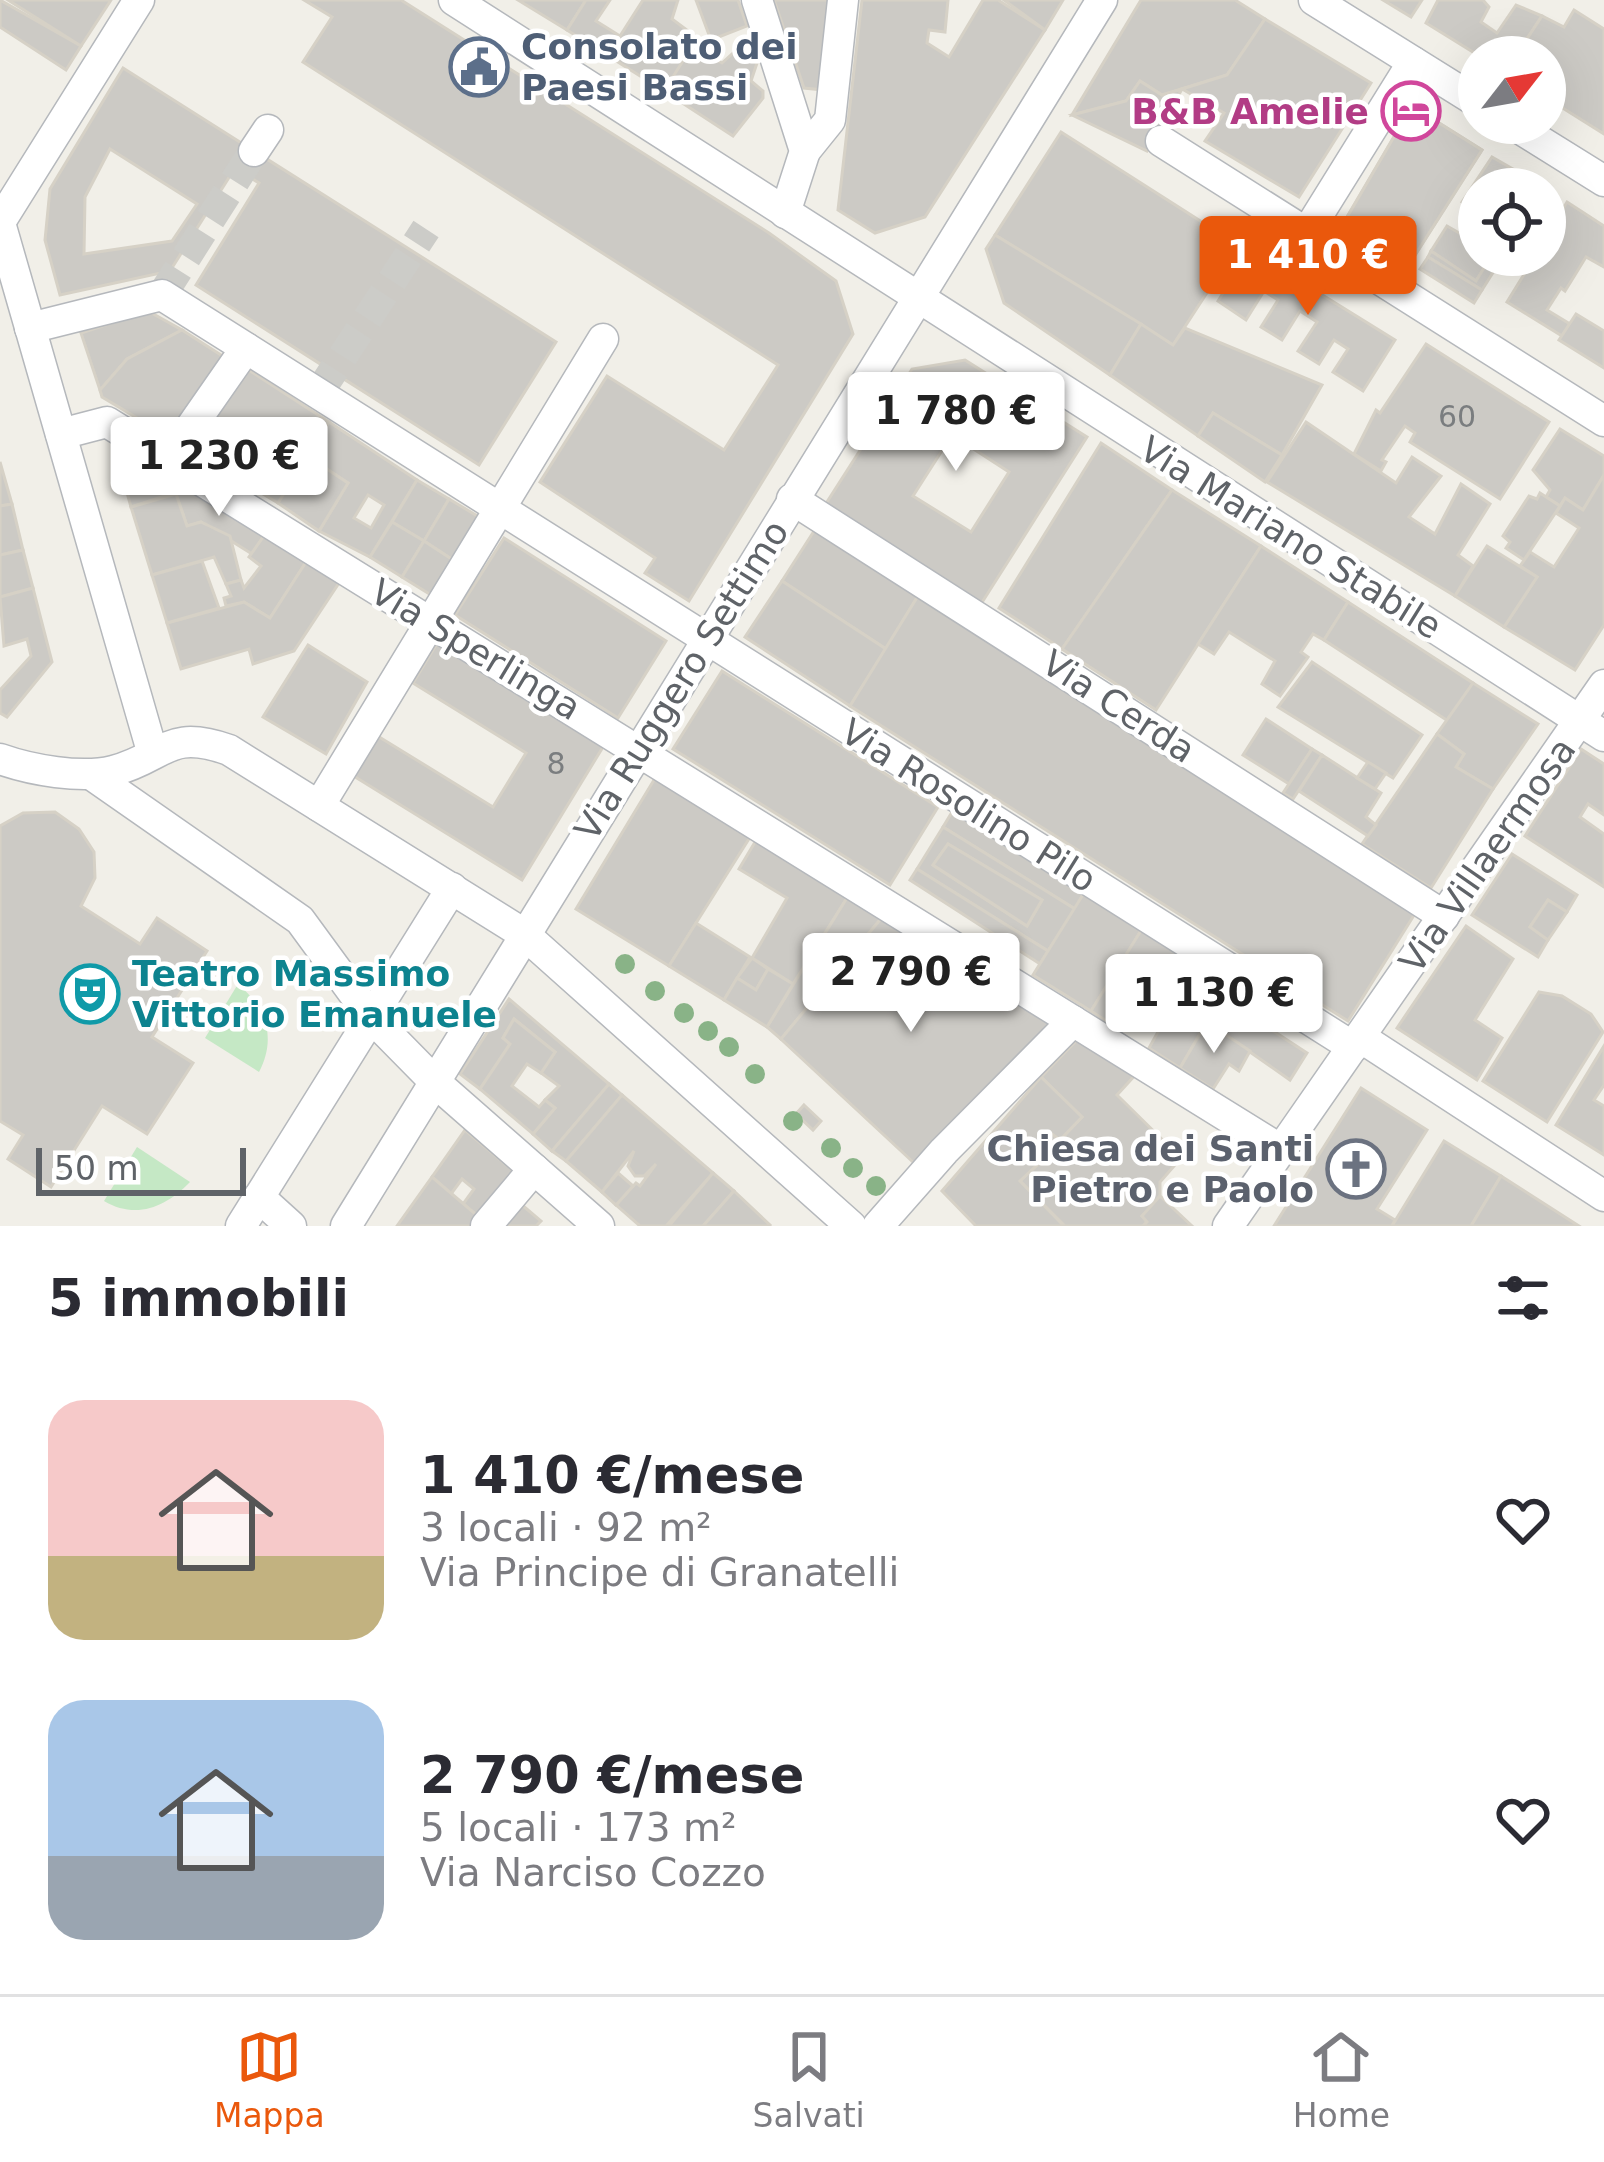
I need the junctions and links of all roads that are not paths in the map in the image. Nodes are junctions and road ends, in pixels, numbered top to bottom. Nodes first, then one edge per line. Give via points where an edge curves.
1 (139, 0) edge
2 (454, 0) edge
3 (757, 0) edge
4 (843, 0) edge
5 (1102, 0) edge
6 (1314, 0) edge
7 (1413, 62) junction
8 (1458, 90) edge
9 (1161, 141) dead end
10 (1545, 144) edge
11 (805, 151) junction
12 (1604, 181) edge
13 (785, 213) junction
14 (0, 222) edge
15 (1306, 234) junction
16 (916, 298) junction
17 (30, 328) junction
18 (603, 339) dead end
19 (245, 348) junction
20 (1604, 421) edge
21 (61, 434) junction
22 (168, 460) junction
23 (792, 499) junction
24 (498, 510) junction
25 (431, 622) junction
26 (707, 640) junction
27 (1604, 685) edge
28 (1592, 728) edge
29 (640, 750) junction
30 (152, 751) junction
31 (0, 759) edge
32 (92, 775) junction
33 (319, 806) junction
34 (452, 888) junction
35 (1444, 916) junction
36 (524, 934) junction
37 (371, 1017) junction
38 (1073, 1021) junction
39 (1356, 1042) junction
40 (436, 1083) junction
41 (1281, 1150) junction
42 (534, 1169) junction
43 (1604, 1196) edge
44 (259, 1197) junction
45 (591, 1224) edge
46 (241, 1226) edge
47 (291, 1226) edge
48 (346, 1226) edge
49 (486, 1226) edge
50 (851, 1226) edge
51 (878, 1226) edge
52 (1228, 1226) edge

1 - 14 street
2 - 13 street
3 - 11 street
4 - 11 street via 830,120
5 - 16 street, Via Ruggero Settimo
6 - 7 street
7 - 8 street
7 - 15 street
9 - 15 street
10 - 12 street
11 - 13 street
13 - 16 street, Via Mariano Stabile
14 - 17 street
15 - 20 street
16 - 23 street, Via Ruggero Settimo
16 - 28 street, Via Mariano Stabile
17 - 19 street, Via Rosolino Pilo via 162,295
17 - 21 street
18 - 24 street
19 - 22 street
19 - 24 street, Via Rosolino Pilo
21 - 22 street, Via Sperlinga via 107,422
21 - 30 street
22 - 25 street, Via Sperlinga
23 - 26 street, Via Ruggero Settimo
23 - 35 street, Via Cerda
24 - 25 street
24 - 26 street, Via Rosolino Pilo
25 - 29 street, Via Sperlinga
25 - 33 street
26 - 29 street, Via Ruggero Settimo
26 - 39 street, Via Rosolino Pilo
27 - 28 street, Via Villaermosa
28 - 35 street, Via Villaermosa
29 - 36 street, Via Ruggero Settimo
29 - 38 street, Via Sperlinga
30 - 32 street
30 - 33 street via 197,739 229,749
31 - 32 street
32 - 37 street via 300,920
33 - 34 street
34 - 36 street
34 - 37 street
35 - 39 street, Via Villaermosa
36 - 40 street, Via Ruggero Settimo
36 - 50 street
37 - 40 street
37 - 44 street
38 - 41 street, Via Sperlinga
38 - 51 street
39 - 41 street, Via Villaermosa
39 - 43 street, Via Rosolino Pilo
40 - 42 street
40 - 48 street, Via Ruggero Settimo
41 - 52 street, Via Villaermosa
42 - 45 street
42 - 49 street
44 - 46 street
44 - 47 street

